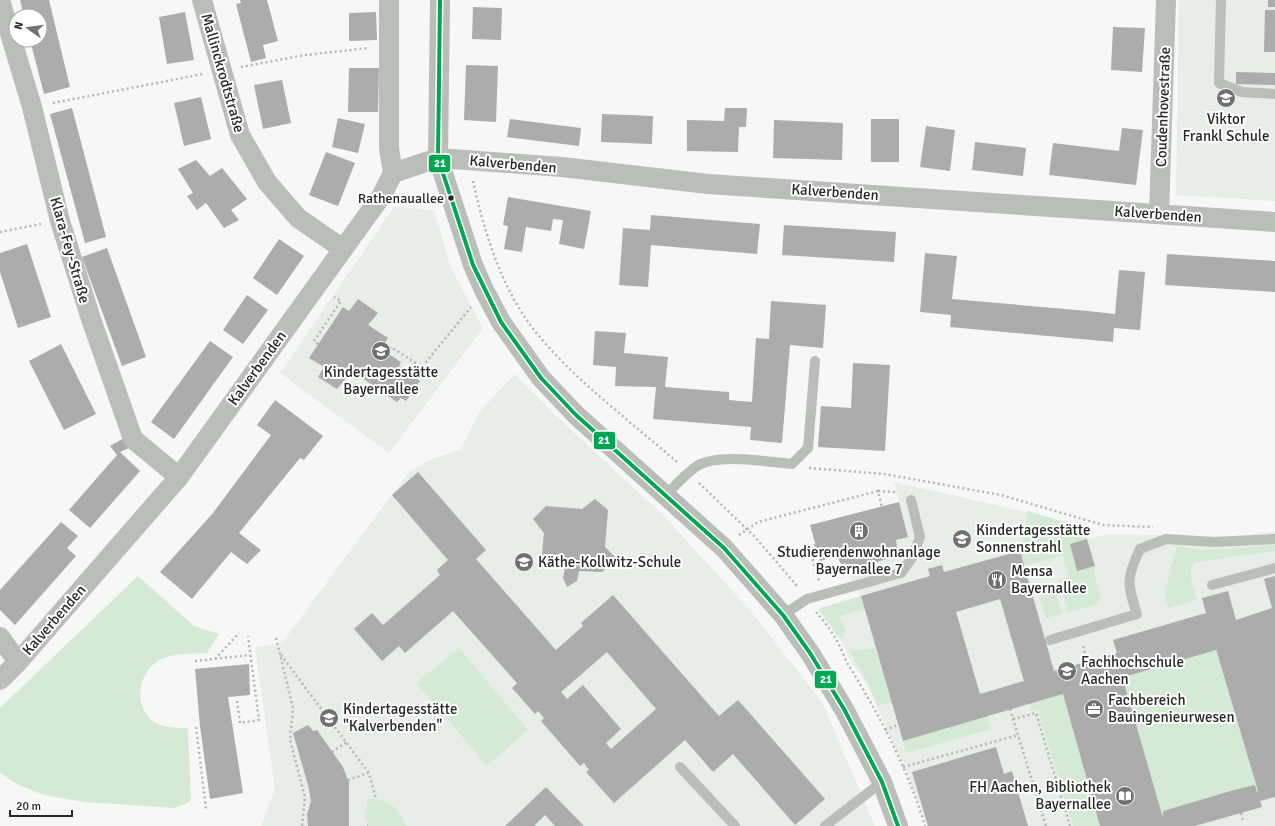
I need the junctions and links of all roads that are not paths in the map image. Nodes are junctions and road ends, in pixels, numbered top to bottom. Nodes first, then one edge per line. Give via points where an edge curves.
1 (0, 0) edge
2 (202, 0) edge
3 (390, 0) edge
4 (440, 0) edge
5 (1166, 0) edge
6 (1221, 0) edge
7 (1275, 94) edge
8 (438, 158) junction
9 (393, 173) junction
10 (1160, 214) junction
11 (1275, 222) edge
12 (343, 249) junction
13 (815, 361) dead end
14 (180, 477) junction
15 (666, 495) junction
16 (911, 500) dead end
17 (1275, 539) edge
18 (1275, 568) edge
19 (1212, 585) dead end
20 (783, 615) junction
21 (0, 637) edge
22 (1050, 640) dead end
23 (18, 662) junction
24 (0, 680) edge
25 (680, 767) dead end
26 (882, 782) junction
27 (735, 826) edge
28 (825, 826) edge
29 (898, 826) edge

1 - 14 street, Klara-Fey-Straße via 32,107 60,221 133,439
2 - 12 street, Mallinckrodtstraße via 240,135 267,182 298,218
3 - 9 street via 389,148
4 - 8 street
5 - 10 street, Coudenhovestraße
6 - 7 lane via 1219,83 1242,92
8 - 9 street, Kalverbenden
8 - 10 street, Kalverbenden via 708,184
8 - 15 street via 473,265 505,328 541,378 576,415
9 - 12 street, Kalverbenden via 382,195
10 - 11 street, Kalverbenden
12 - 14 street, Kalverbenden
13 - 15 lane via 808,448 792,464 719,460 699,465
14 - 23 street, Kalverbenden
15 - 20 street via 724,548
16 - 20 lane via 920,537 912,558 901,573 805,596
17 - 22 lane via 1214,542 1166,539 1140,549 1130,569 1129,590 1137,614
18 - 19 lane
20 - 26 street via 810,653 840,703
21 - 23 street
23 - 24 street, Kalverbenden
25 - 27 lane
26 - 28 lane
26 - 29 street

